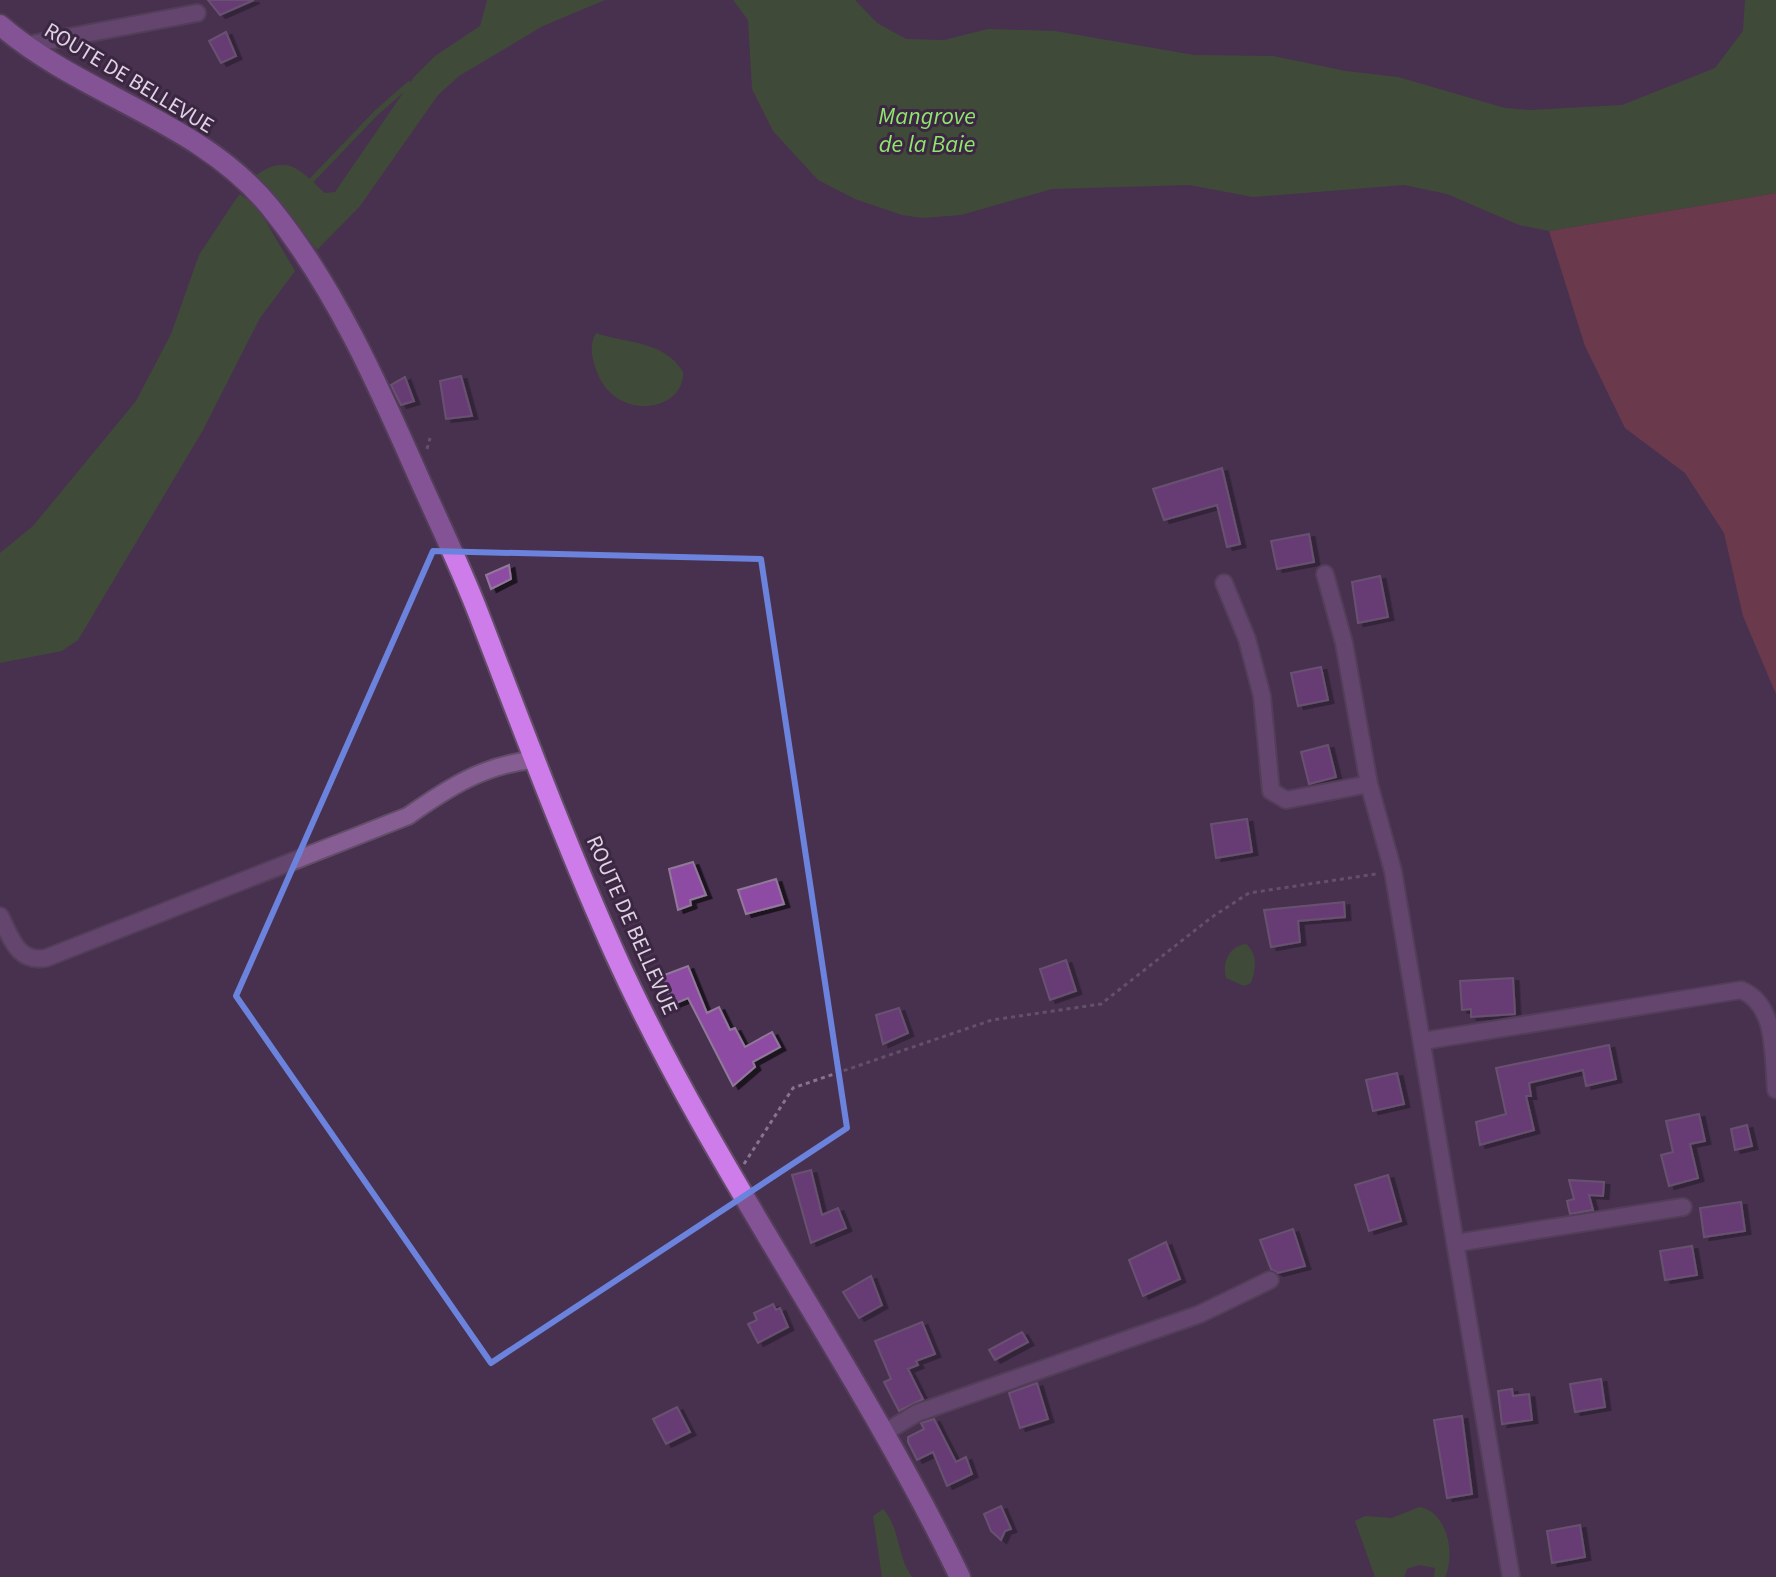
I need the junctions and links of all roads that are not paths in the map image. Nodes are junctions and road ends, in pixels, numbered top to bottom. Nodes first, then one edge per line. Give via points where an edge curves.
1 (197, 13) dead end
2 (0, 25) edge
3 (26, 45) junction
4 (1325, 574) dead end
5 (1224, 583) dead end
6 (533, 760) junction
7 (1369, 784) junction
8 (0, 916) edge
9 (1423, 1041) junction
10 (1776, 1090) edge
11 (1683, 1207) dead end
12 (1456, 1243) junction
13 (1270, 1280) dead end
14 (884, 1433) junction
15 (960, 1577) edge
16 (1511, 1577) edge

1 - 3 street
2 - 3 main road, ROUTE DE BELLEVUE
3 - 6 main road, ROUTE DE BELLEVUE via 234,170 268,205 313,267 386,403 478,611
4 - 7 street via 1344,643
5 - 7 street via 1262,696 1271,791 1286,800
6 - 8 street via 475,774 408,816 46,958 31,960 20,953
6 - 14 main road, ROUTE DE BELLEVUE via 616,956 688,1102
7 - 9 street via 1393,871
9 - 10 street via 1741,990 1757,996 1771,1014
9 - 12 street
11 - 12 street
12 - 16 street
13 - 14 street via 1200,1314 917,1413
14 - 15 main road, ROUTE DE BELLEVUE

